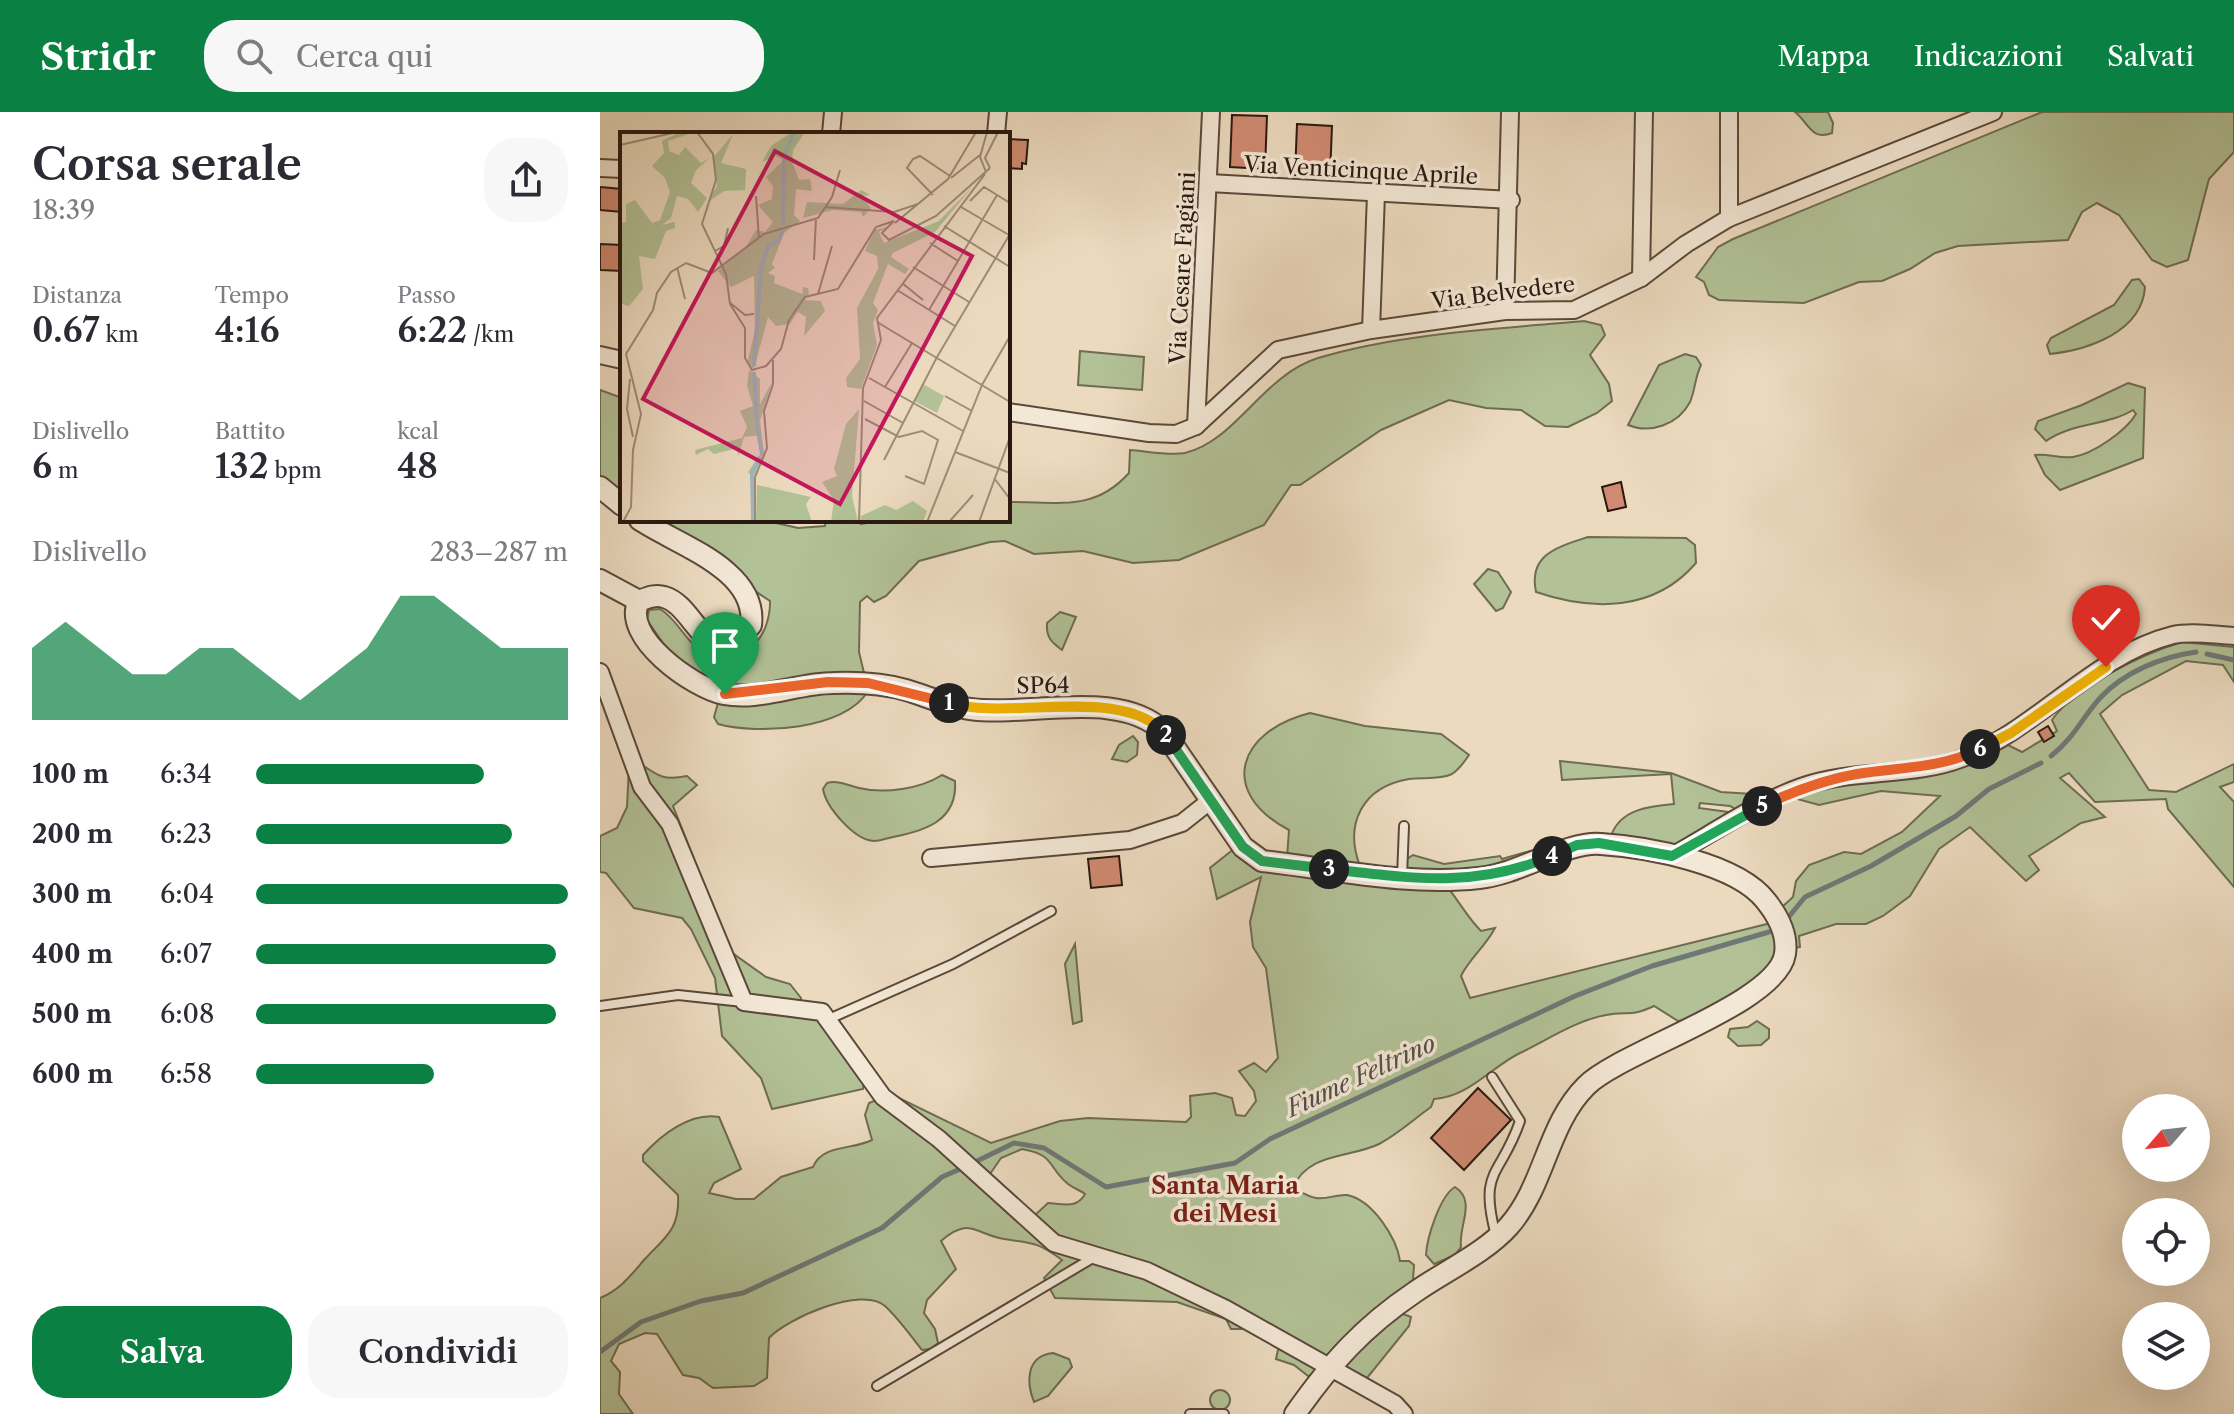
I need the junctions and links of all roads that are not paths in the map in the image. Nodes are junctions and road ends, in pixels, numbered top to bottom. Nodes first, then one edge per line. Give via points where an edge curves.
1 (833, 112) edge
2 (998, 112) edge
3 (1211, 112) edge
4 (1510, 112) edge
5 (1644, 112) edge
6 (1729, 112) edge
7 (1993, 112) edge
8 (831, 132) edge
9 (996, 132) edge
10 (600, 168) edge
11 (620, 169) edge
12 (1209, 183) junction
13 (1376, 194) junction
14 (1511, 200) junction
15 (1729, 218) junction
16 (1641, 278) junction
17 (1505, 311) junction
18 (1371, 330) junction
19 (600, 355) edge
20 (620, 360) edge
21 (1010, 412) edge
22 (1196, 426) junction
23 (600, 487) edge
24 (620, 503) edge
25 (643, 522) edge
26 (600, 580) edge
27 (639, 601) junction
28 (2234, 636) edge
29 (600, 672) edge
30 (1211, 800) junction
31 (1404, 826) dead end
32 (1672, 856) junction
33 (931, 858) dead end
34 (1402, 877) junction
35 (1051, 911) dead end
36 (744, 1002) junction
37 (600, 1006) edge
38 (829, 1019) junction
39 (1492, 1077) dead end
40 (1496, 1236) junction
41 (1096, 1256) junction
42 (1328, 1368) junction
43 (877, 1386) dead end
44 (1190, 1414) edge
45 (1224, 1414) edge
46 (1295, 1414) edge
47 (1404, 1414) edge

1 - 8 street
2 - 9 street
3 - 12 street, Via Cesare Fagiani
4 - 14 street
5 - 16 street
6 - 15 street
7 - 15 street, Via Belvedere
10 - 11 street
12 - 13 street, Via Venticinque Aprile
12 - 22 street, Via Cesare Fagiani
13 - 14 street, Via Venticinque Aprile
13 - 18 street
14 - 17 street
15 - 16 street, Via Belvedere
16 - 17 street, Via Belvedere via 1574,310
17 - 18 street, Via Belvedere
18 - 22 street, Via Belvedere via 1278,350
19 - 20 street
21 - 22 street via 1149,433 1176,434
23 - 24 street
25 - 27 street via 742,585 753,611 751,625 732,639 709,639 672,600 656,595
26 - 27 street
27 - 30 street, SP64 via 633,621 647,643 693,679 725,694 828,682 868,683 969,709 1095,707 1132,712 1151,718 1164,732
28 - 32 street via 2176,634 2143,645 2011,733 1963,758 1802,787
29 - 36 street via 642,787 670,824
30 - 33 street via 1182,823 1130,840
30 - 34 street, SP64 via 1243,847 1262,861
31 - 34 lane
32 - 34 street, SP64 via 1599,843 1577,845 1515,872 1430,881
32 - 40 street, SP64 via 1726,871 1757,890 1784,931 1785,956 1773,975 1741,1001 1587,1084 1563,1115 1528,1197 1509,1227
35 - 38 lane via 953,964
36 - 37 lane via 678,995
36 - 38 street via 822,1012
38 - 41 street via 883,1097 939,1139 1054,1243
39 - 40 lane via 1520,1121 1489,1181 1488,1206
40 - 42 street via 1363,1330
41 - 42 street via 1147,1271 1226,1309
41 - 43 lane
42 - 46 street
42 - 47 street
44 - 45 lane

